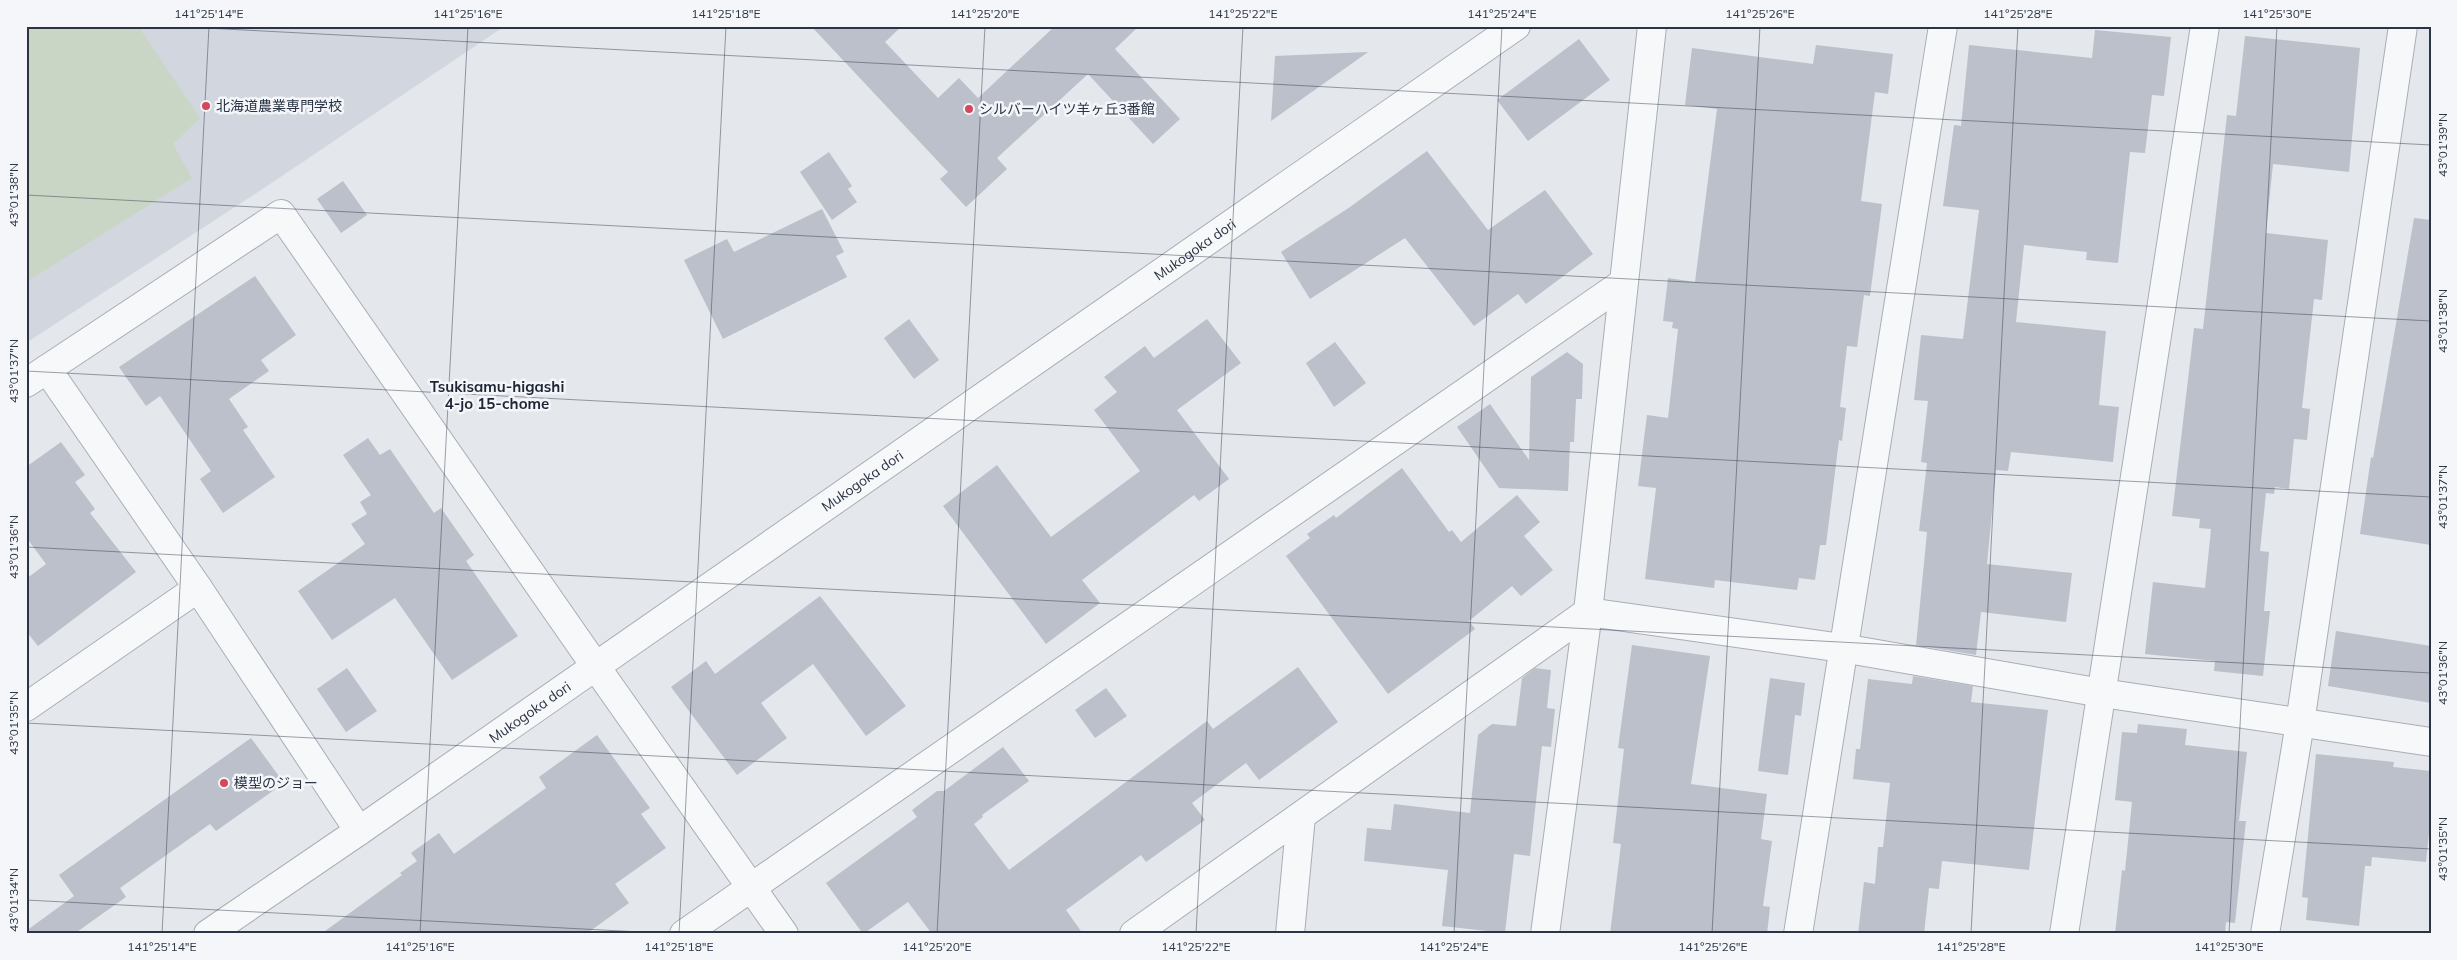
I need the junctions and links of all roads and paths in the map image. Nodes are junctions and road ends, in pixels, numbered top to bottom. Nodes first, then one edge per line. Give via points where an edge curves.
1 (1516, 26) edge
2 (1652, 26) edge
3 (1943, 26) edge
4 (2205, 26) edge
5 (2403, 26) edge
6 (1493, 34) edge
7 (1623, 283) junction
8 (37, 376) edge
9 (198, 588) junction
10 (1588, 612) junction
11 (1842, 648) junction
12 (596, 667) junction
13 (2102, 693) junction
14 (26, 707) edge
15 (2300, 723) junction
16 (2431, 742) edge
17 (1301, 816) junction
18 (359, 831) junction
19 (751, 888) junction
20 (208, 934) edge
21 (684, 934) edge
22 (784, 934) edge
23 (1134, 934) edge
24 (1290, 934) edge
25 (1545, 934) edge
26 (1798, 934) edge
27 (2064, 934) edge
28 (2265, 934) edge

1 - 6 street, Mukogoka dori
2 - 7 street
3 - 11 street
4 - 13 street
5 - 15 street
6 - 12 street, Mukogoka dori
7 - 10 street
7 - 19 street
8 - 9 street
8 - 12 street via 282,214
9 - 14 street
9 - 18 street
10 - 11 street
10 - 17 street
10 - 25 street
11 - 13 street
11 - 26 street
12 - 18 street, Mukogoka dori
12 - 19 street
13 - 15 street
13 - 27 street
15 - 16 street
15 - 28 street
17 - 23 street
17 - 24 street
18 - 20 street, Mukogoka dori
19 - 21 street
19 - 22 street

